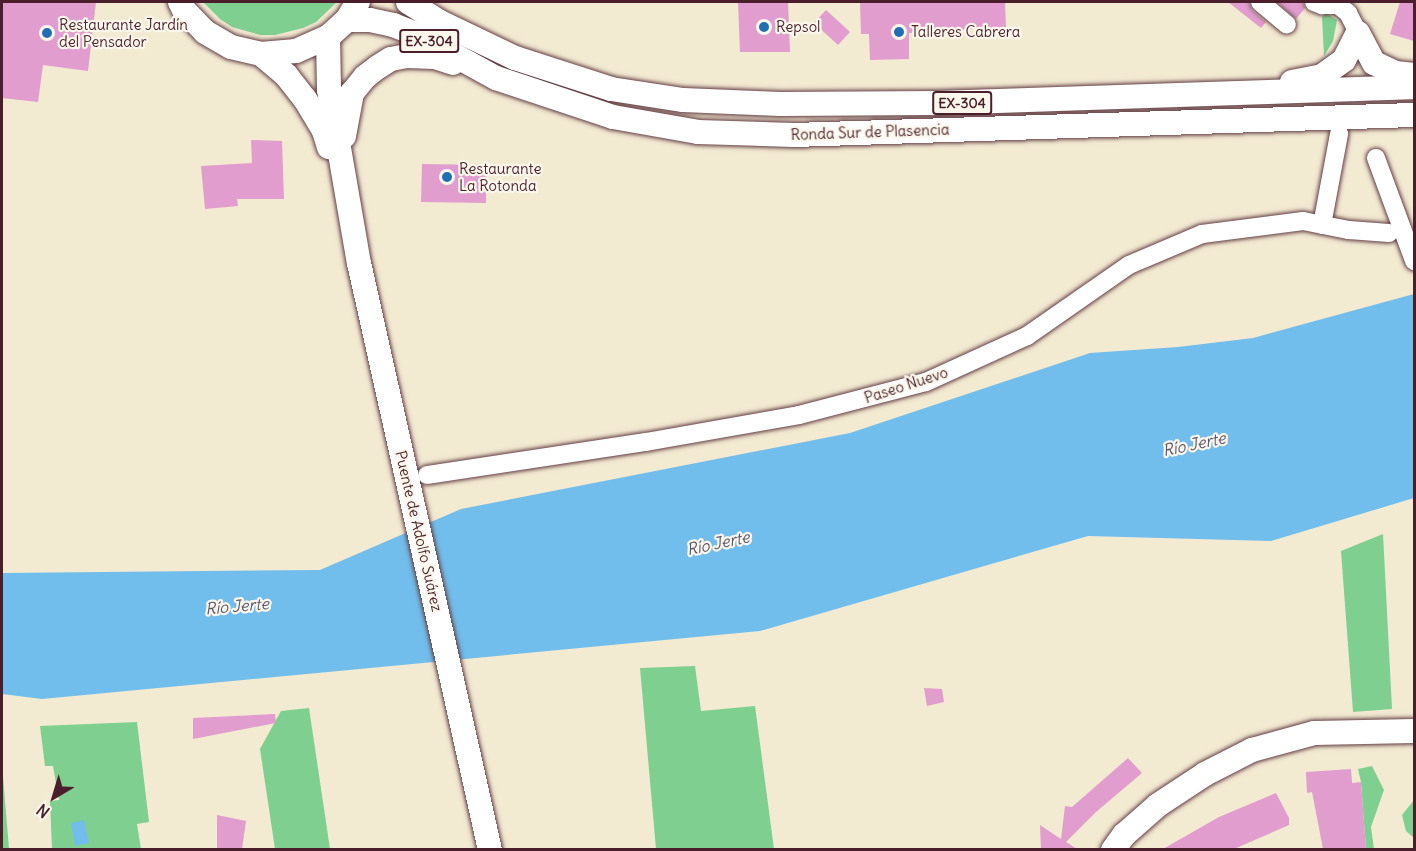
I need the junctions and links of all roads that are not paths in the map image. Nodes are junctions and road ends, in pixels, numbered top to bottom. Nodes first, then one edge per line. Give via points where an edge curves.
1 (180, 2) edge
2 (408, 2) edge
3 (1260, 2) edge
4 (1314, 2) edge
5 (1336, 3) edge
6 (353, 10) edge
7 (1287, 25) dead end
8 (1358, 33) junction
9 (328, 37) junction
10 (261, 54) junction
11 (1414, 75) edge
12 (496, 78) junction
13 (1414, 87) edge
14 (1212, 96) junction
15 (1414, 115) edge
16 (1339, 134) dead end
17 (1376, 158) dead end
18 (342, 166) junction
19 (350, 213) junction
20 (1322, 225) junction
21 (1389, 233) dead end
22 (1414, 261) edge
23 (427, 475) dead end
24 (1414, 731) edge
25 (490, 849) edge
26 (1113, 849) edge

1 - 10 main road, Ronda Sur de Plasencia / EX-304 via 205,32 231,47
2 - 14 main road, Ronda Sur de Plasencia / EX-304 via 515,58 611,89 683,100 935,104
3 - 7 street
4 - 5 street
5 - 8 street via 1348,13
6 - 9 main road, Ronda Sur de Plasencia / EX-304
6 - 12 main road, Ronda Sur de Plasencia / EX-304 via 370,20 414,33
8 - 11 main road via 1374,63 1395,73
8 - 14 main road via 1344,60 1322,76
9 - 10 main road, Ronda Sur de Plasencia / EX-304 via 296,51
9 - 18 main road via 329,90
10 - 19 main road via 286,75 324,131
12 - 15 main road, Ronda Sur de Plasencia / EX-304 via 613,117 708,132 794,135
12 - 18 main road via 435,57 407,56 385,63 365,77 352,93
13 - 14 main road, Ronda Sur de Plasencia / EX-304
16 - 20 street
17 - 22 street
18 - 19 main road
19 - 25 main road, Puente de Adolfo Suárez
20 - 21 street, Paseo Nuevo
20 - 23 street, Paseo Nuevo via 1303,221 1202,234 1173,245 1103,281 1078,303 1027,336 926,382 799,415
24 - 26 main road via 1314,733 1252,750 1205,774 1158,805

